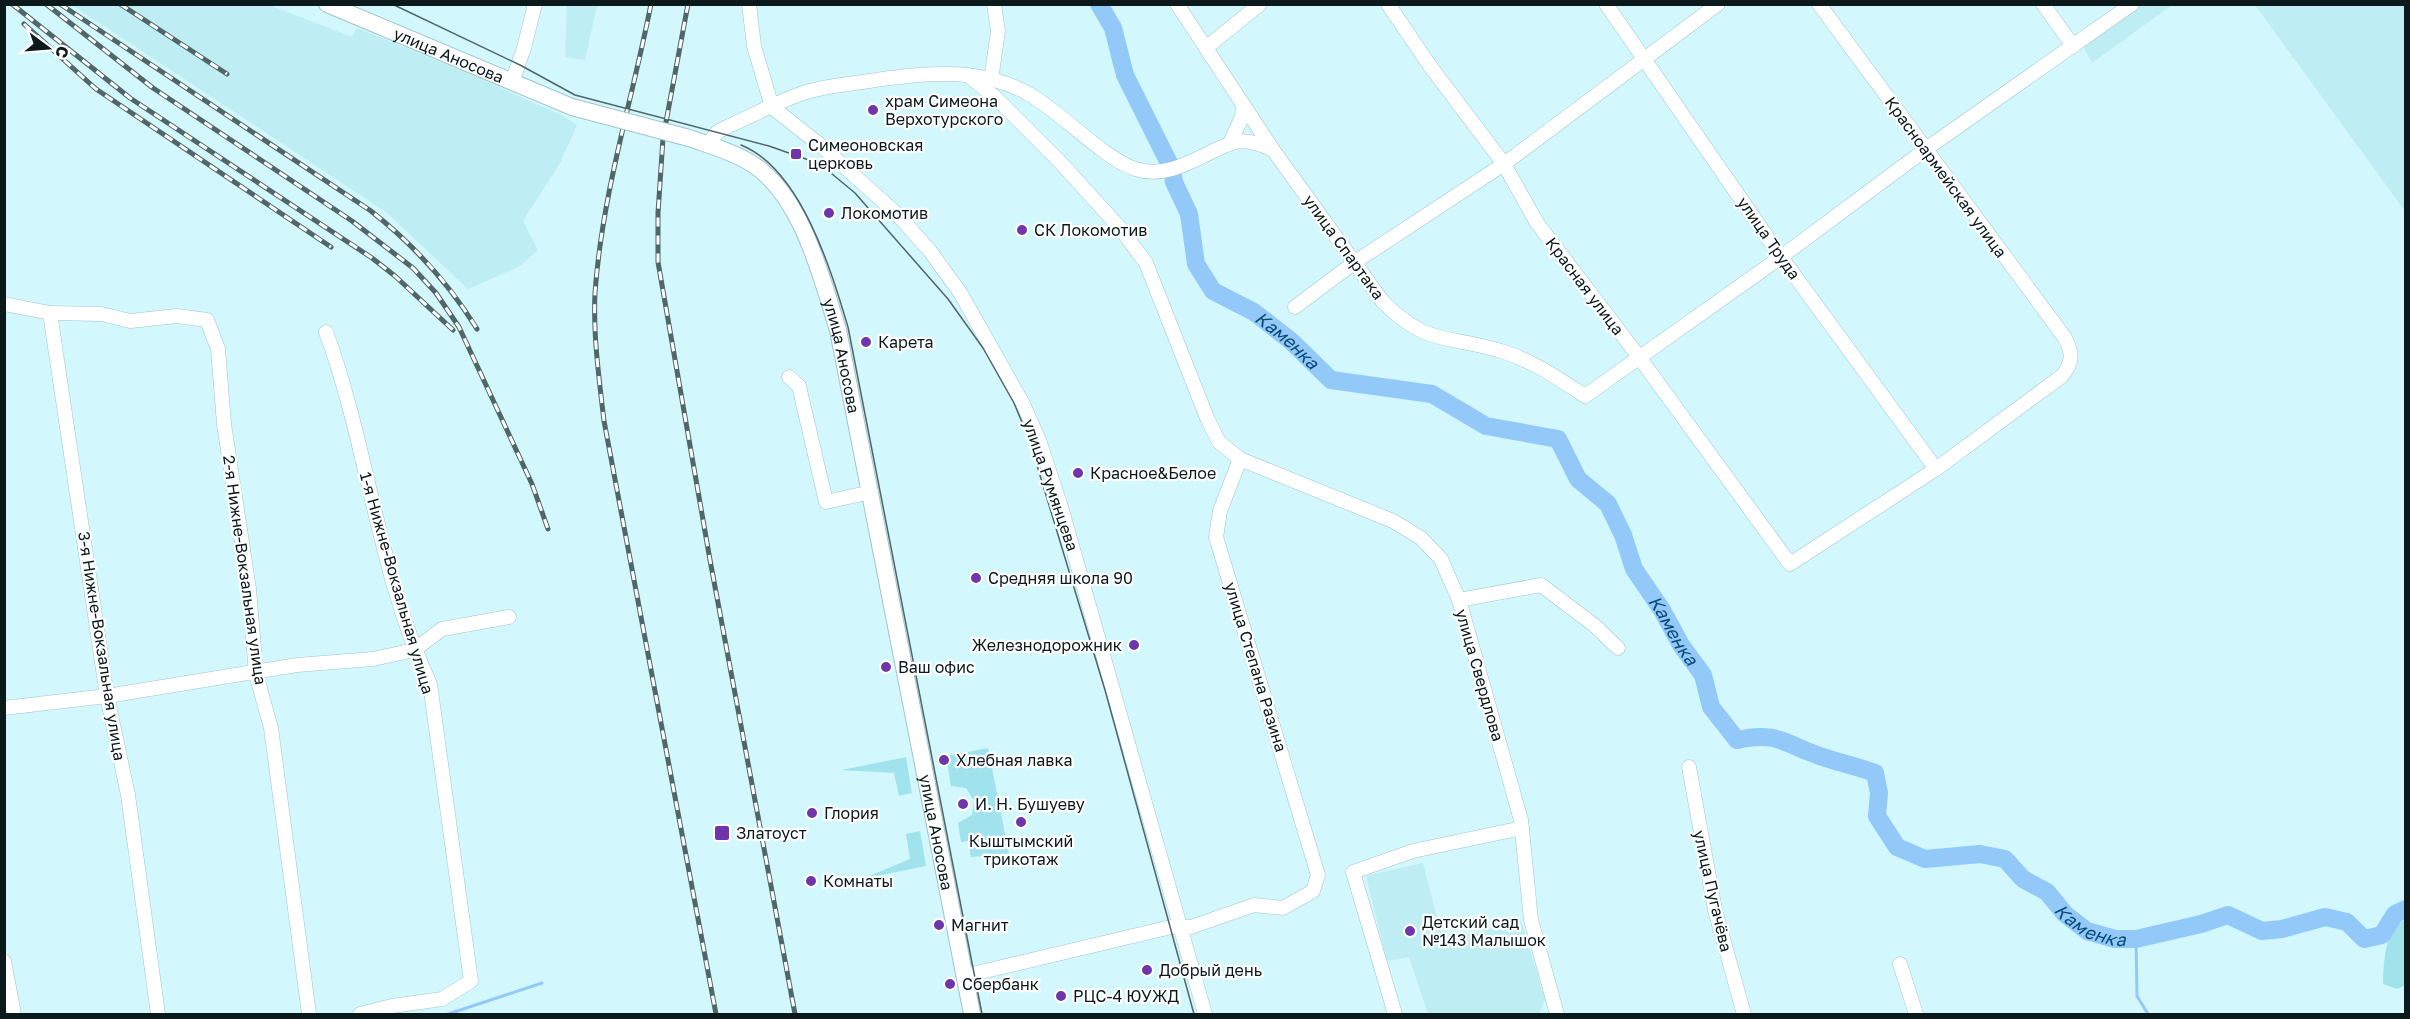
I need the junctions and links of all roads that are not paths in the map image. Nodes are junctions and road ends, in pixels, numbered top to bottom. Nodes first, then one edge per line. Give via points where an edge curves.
1 (327, 4) edge
2 (535, 4) edge
3 (748, 4) edge
4 (994, 4) edge
5 (1177, 4) edge
6 (1260, 4) edge
7 (1388, 4) edge
8 (1606, 4) edge
9 (1718, 4) edge
10 (1819, 4) edge
11 (2043, 4) edge
12 (2132, 4) edge
13 (2073, 46) junction
14 (1207, 47) junction
15 (1645, 59) junction
16 (968, 75) junction
17 (992, 80) junction
18 (512, 82) junction
19 (1243, 105) junction
20 (772, 106) junction
21 (1230, 143) junction
22 (708, 145) junction
23 (1926, 149) junction
24 (1274, 150) junction
25 (1504, 164) junction
26 (1781, 257) junction
27 (1355, 262) junction
28 (4, 304) edge
29 (1295, 308) dead end
30 (50, 314) junction
31 (326, 332) dead end
32 (1639, 357) junction
33 (789, 377) dead end
34 (1240, 459) junction
35 (1936, 469) junction
36 (871, 492) junction
37 (1459, 600) junction
38 (509, 617) dead end
39 (1618, 648) dead end
40 (414, 650) junction
41 (256, 674) junction
42 (107, 696) junction
43 (4, 708) edge
44 (1689, 766) dead end
45 (1522, 828) junction
46 (1181, 927) junction
47 (4, 961) edge
48 (1900, 964) dead end
49 (964, 976) junction
50 (14, 1014) edge
51 (158, 1014) edge
52 (309, 1014) edge
53 (360, 1014) edge
54 (972, 1014) edge
55 (1205, 1014) edge
56 (1395, 1014) edge
57 (1557, 1014) edge
58 (1744, 1014) edge
59 (1916, 1014) edge

1 - 18 main road, улица Аносова
2 - 18 street
3 - 20 street via 754,45
4 - 17 street via 998,31
5 - 14 street, улица Спартака
6 - 14 street
7 - 25 street, Красная улица
8 - 15 street, улица Труда
9 - 15 street
10 - 23 street, Красноармейская улица
11 - 13 street
12 - 13 street
13 - 23 street
14 - 19 street, улица Спартака
15 - 25 street
15 - 26 street, улица Труда
16 - 17 street
16 - 20 street via 918,73 801,94
16 - 34 street, улица Свердлова via 1061,164 1120,228 1146,263 1207,418 1219,442
17 - 21 street via 1027,93 1135,169 1153,172 1190,162
18 - 22 main road, улица Аносова, bridge via 572,106
19 - 21 street
19 - 24 street, улица Спартака
20 - 22 street via 717,132
20 - 46 street, улица Румянцева via 897,214 930,251 961,294 1023,404 1061,507
21 - 24 street via 1260,144
22 - 36 main road, улица Аносова via 758,168 773,181 796,216 817,263 838,330
23 - 26 street
23 - 35 street, Красноармейская улица via 2072,351 2070,366 2062,376
24 - 27 street, улица Спартака
25 - 27 street
25 - 32 street, Красная улица via 1537,223
26 - 32 street
26 - 35 street, улица Труда
27 - 29 street
27 - 32 street, улица Спартака via 1383,302 1419,331 1447,341 1506,352 1585,396
28 - 30 street
30 - 41 street, 2-я Нижне-Вокзальная улица via 101,314 130,321 177,316 207,320 218,349
30 - 42 street, 3-я Нижне-Вокзальная улица
31 - 40 street, 1-я Нижне-Вокзальная улица via 353,415 364,470
32 - 35 street, Красная улица via 1790,564
33 - 36 street via 800,386 826,502
34 - 37 street, улица Свердлова via 1393,521 1421,538 1441,559
34 - 46 street, улица Степана Разина via 1220,511 1216,537 1318,875 1313,891 1283,908 1254,905
36 - 49 main road, улица Аносова
37 - 39 street via 1541,585
37 - 45 street, улица Свердлова
38 - 40 street via 442,629
40 - 41 street
40 - 53 street, 1-я Нижне-Вокзальная улица via 430,684 471,981 442,999
41 - 42 street
41 - 52 street, 2-я Нижне-Вокзальная улица via 271,728
42 - 43 street
42 - 51 street, 3-я Нижне-Вокзальная улица via 128,795
44 - 58 street, улица Пугачёва via 1715,910
45 - 56 street via 1413,850 1353,872
45 - 57 street, улица Свердлова via 1531,920
46 - 49 street
46 - 55 street, улица Румянцева
47 - 50 street
48 - 59 street
49 - 54 main road, улица Аносова

